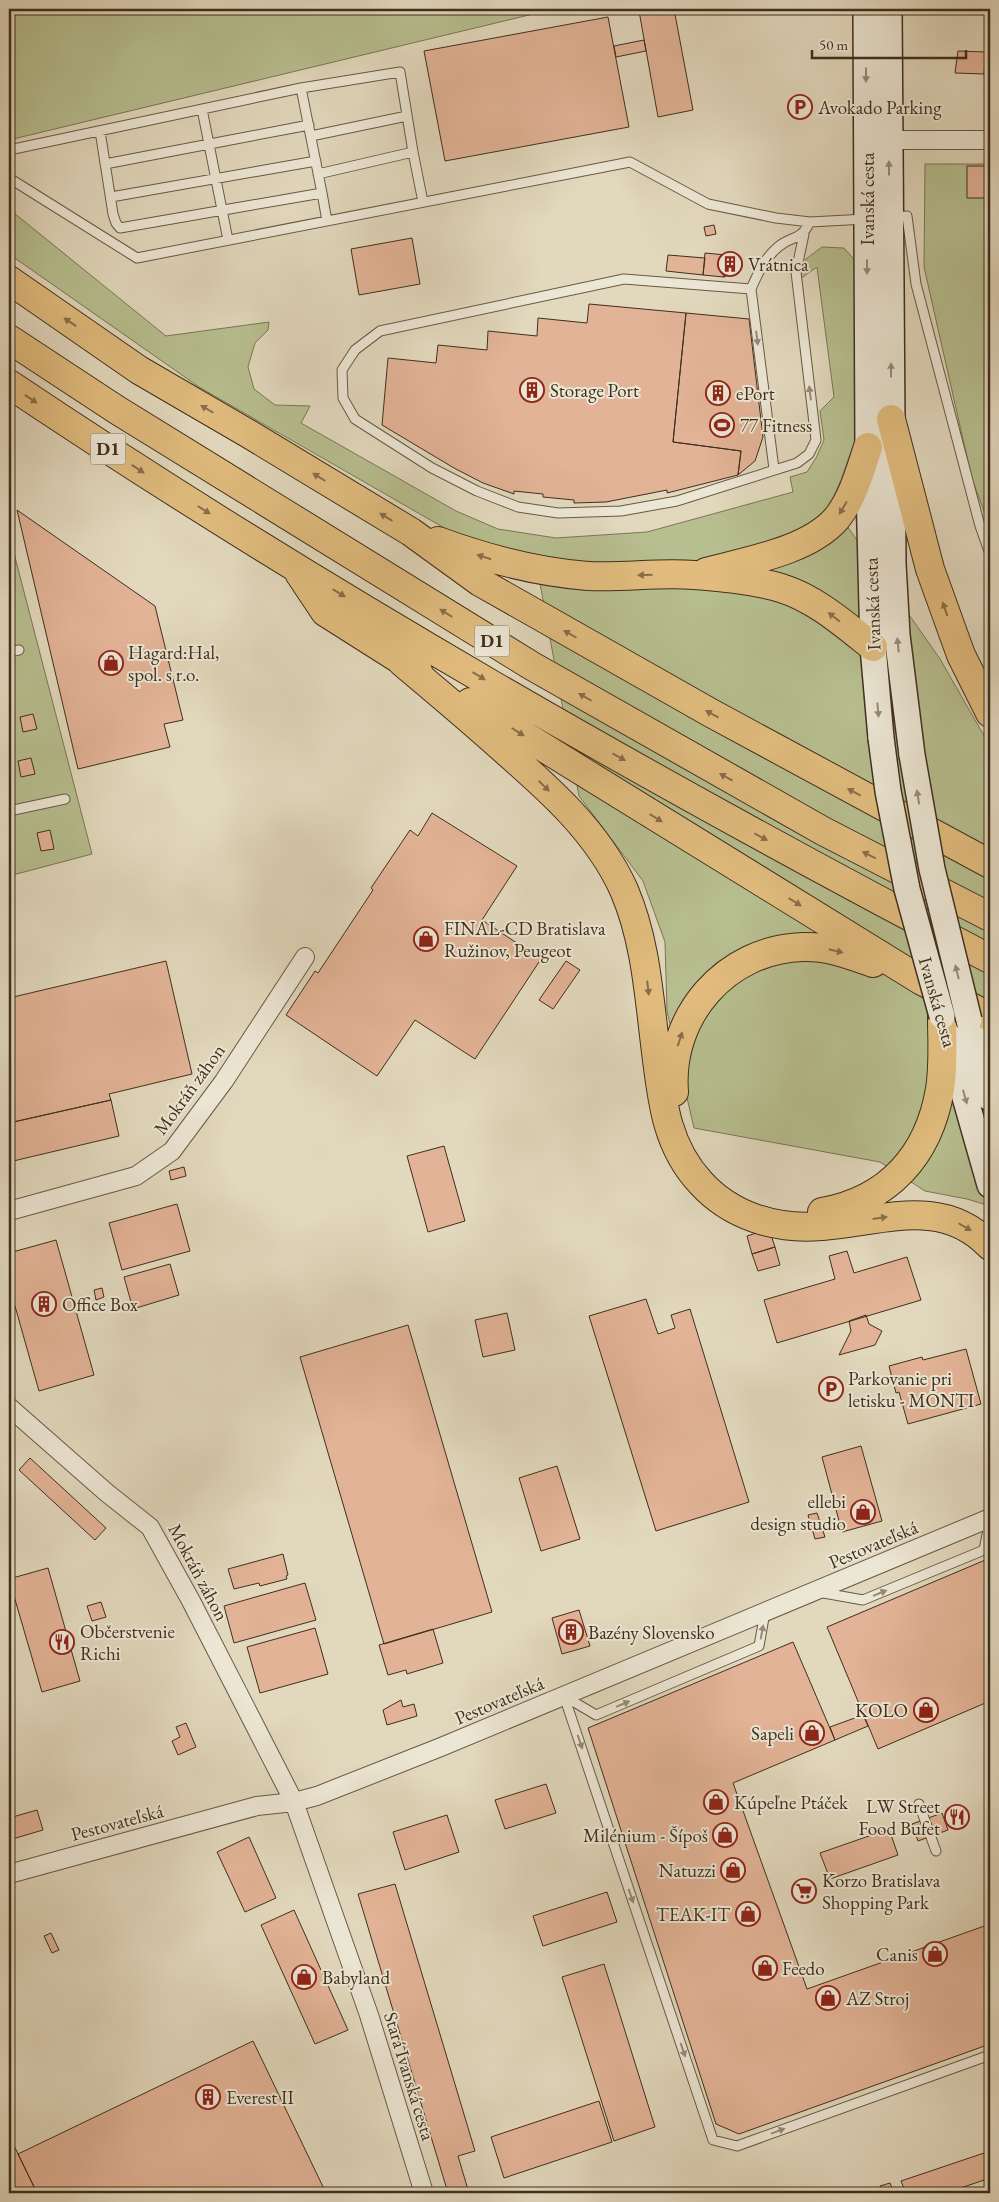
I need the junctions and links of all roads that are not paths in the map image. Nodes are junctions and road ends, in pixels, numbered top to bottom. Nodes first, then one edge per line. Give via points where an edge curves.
1 (866, 9) edge
2 (889, 9) edge
3 (301, 88) junction
4 (202, 110) junction
5 (407, 116) junction
6 (309, 125) junction
7 (100, 131) junction
8 (311, 136) junction
9 (889, 140) junction
10 (990, 140) edge
11 (209, 143) junction
12 (9, 150) edge
13 (413, 152) junction
14 (316, 161) junction
15 (105, 164) junction
16 (318, 174) junction
17 (9, 178) edge
18 (216, 178) junction
19 (322, 193) junction
20 (110, 197) junction
21 (424, 202) junction
22 (223, 210) junction
23 (878, 218) junction
24 (327, 221) junction
25 (810, 222) junction
26 (804, 234) junction
27 (228, 240) junction
28 (9, 280) edge
29 (751, 289) junction
30 (9, 339) edge
31 (9, 384) edge
32 (891, 418) junction
33 (868, 447) junction
34 (774, 469) junction
35 (412, 532) junction
36 (990, 554) edge
37 (297, 568) junction
38 (694, 575) junction
39 (873, 647) junction
40 (19, 650) dead end
41 (9, 652) edge
42 (402, 662) junction
43 (903, 693) junction
44 (990, 713) edge
45 (65, 799) dead end
46 (9, 811) edge
47 (990, 864) edge
48 (990, 917) edge
49 (305, 957) dead end
50 (990, 959) edge
51 (922, 981) junction
52 (942, 1016) junction
53 (990, 1017) edge
54 (990, 1098) edge
55 (674, 1123) junction
56 (989, 1180) edge
57 (9, 1211) edge
58 (990, 1246) edge
59 (9, 1406) edge
60 (990, 1519) edge
61 (816, 1591) junction
62 (765, 1612) junction
63 (564, 1696) junction
64 (294, 1802) junction
65 (919, 1804) dead end
66 (936, 1851) dead end
67 (9, 1874) edge
68 (990, 2055) edge
69 (424, 2193) edge

1 -> 23 street, Ivanská cesta
2 - 9 street, Ivanská cesta
3 - 4 lane
3 - 5 lane via 400,72
3 - 6 lane
4 - 7 lane
4 - 11 lane
5 - 8 lane
5 - 13 lane
6 - 8 lane
6 - 11 lane
7 - 12 lane
7 - 15 lane
8 - 14 lane
9 - 10 street
23 -> 9 street, Ivanská cesta
11 - 15 lane
11 - 18 lane
13 - 16 lane
13 - 21 lane
14 - 16 lane
14 - 18 lane
15 - 20 lane
16 - 19 lane
17 - 27 lane via 137,258
18 - 20 lane
18 - 22 lane
19 - 22 lane
19 - 24 lane
20 - 22 lane via 120,228
21 - 24 lane
21 - 25 lane via 630,162 708,204
22 - 27 lane
23 - 25 lane
32 -> 23 street, Ivanská cesta
23 -> 33 street, Ivanská cesta
23 - 36 lane via 907,216 916,284
24 - 27 lane
25 - 26 lane
26 - 29 lane via 779,246 761,264
34 -> 26 lane via 797,463 809,454 816,440 796,272
35 -> 28 highway via 139,370
29 -> 34 lane
29 - 34 lane via 624,279 380,331 355,350 342,370 343,398 355,419 432,468 477,491 526,508 558,513 621,511 677,501
48 -> 30 highway, D1 via 823,831 532,666 117,410
31 -> 37 highway, D1
43 -> 32 street, Ivanská cesta via 893,564
44 -> 32 highway via 961,655 930,569
33 -> 38 highway via 850,496 837,518 818,534 796,546
33 - 39 street, Ivanská cesta
38 -> 35 highway via 590,576 542,570 485,558
47 -> 35 highway via 719,718 480,582
37 - 42 highway via 324,612
37 -> 50 highway, D1 via 554,721 720,815
39 -> 38 highway via 826,610 781,588
39 - 43 street via 891,669
39 -> 52 street, Ivanská cesta, bridge via 888,791 907,889
40 - 41 lane
42 -> 51 highway
42 -> 55 highway via 547,788 586,830 612,867 624,890 640,940
54 -> 43 street, Ivanská cesta, bridge via 942,915 922,817
45 - 46 lane
49 - 57 street, Mokráň záhon via 224,1081 172,1151 136,1176
51 - 53 highway
55 -> 51 highway via 674,1073 683,1030 707,991 737,966 773,951 822,948 840,951
52 - 55 highway via 940,1089 930,1128 905,1169 878,1192 849,1206 821,1212 788,1212 742,1196 705,1166
52 -> 56 street, Ivanská cesta
55 -> 58 highway via 680,1154 701,1183 725,1203 756,1219 808,1227 910,1215 935,1216 962,1225
59 - 64 street, Mokráň záhon via 150,1527
60 - 61 street, Pestovateľská
61 -> 60 lane via 862,1600 984,1550
61 - 62 street, Pestovateľská
62 - 63 street, Pestovateľská
63 -> 62 lane via 596,1715 759,1646
63 - 64 street, Pestovateľská via 317,1796
63 -> 68 lane via 713,2140 737,2146
64 - 67 street, Pestovateľská via 256,1806
64 - 69 street, Stará Ivanská cesta via 368,2015
65 - 66 lane

